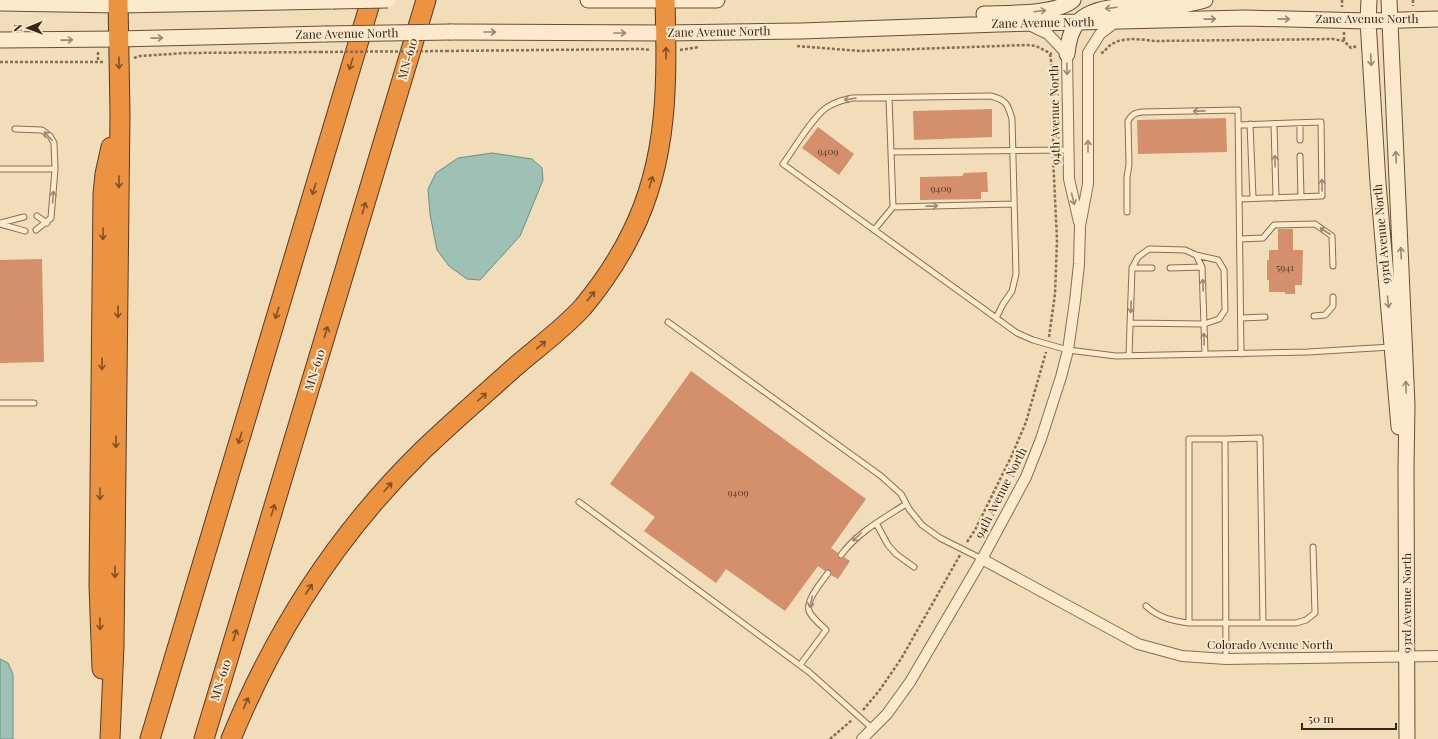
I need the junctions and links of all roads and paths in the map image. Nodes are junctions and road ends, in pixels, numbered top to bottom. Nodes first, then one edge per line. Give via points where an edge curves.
1 (371, 0) edge
2 (388, 0) edge
3 (426, 0) edge
4 (588, 0) edge
5 (665, 0) edge
6 (717, 0) edge
7 (1073, 0) edge
8 (1205, 0) edge
9 (1369, 0) edge
10 (1389, 0) edge
11 (333, 1) edge
12 (0, 3) edge
13 (118, 3) edge
14 (1438, 19) edge
15 (1390, 20) junction
16 (1117, 21) junction
17 (1368, 21) junction
18 (1077, 22) junction
19 (1026, 24) junction
20 (806, 31) junction
21 (666, 33) junction
22 (118, 39) junction
23 (0, 40) edge
24 (794, 45) dead end
25 (1355, 46) dead end
26 (701, 47) dead end
27 (654, 50) dead end
28 (684, 50) dead end
29 (1095, 53) dead end
30 (1050, 54) junction
31 (1062, 54) junction
32 (0, 62) edge
33 (119, 62) junction
34 (889, 98) junction
35 (1300, 123) junction
36 (1250, 124) junction
37 (1274, 124) junction
38 (1238, 125) junction
39 (15, 129) dead end
40 (1300, 140) dead end
41 (1012, 150) junction
42 (1053, 150) junction
43 (1068, 150) junction
44 (891, 152) junction
45 (1300, 156) dead end
46 (0, 169) edge
47 (55, 169) junction
48 (1301, 197) junction
49 (1253, 198) junction
50 (1276, 198) junction
51 (1239, 199) junction
52 (1014, 204) junction
53 (893, 207) junction
54 (1127, 212) dead end
55 (37, 216) dead end
56 (24, 217) dead end
57 (47, 223) junction
58 (0, 224) edge
59 (1080, 226) junction
60 (36, 230) dead end
61 (874, 230) junction
62 (25, 231) dead end
63 (1240, 239) junction
64 (1196, 255) junction
65 (1333, 266) dead end
66 (1202, 267) junction
67 (1132, 268) junction
68 (1152, 268) dead end
69 (1170, 268) dead end
70 (1333, 297) dead end
71 (1314, 316) dead end
72 (1265, 317) dead end
73 (996, 318) junction
74 (1241, 318) junction
75 (668, 322) dead end
76 (1130, 324) junction
77 (1204, 324) junction
78 (1048, 344) junction
79 (1392, 347) junction
80 (1068, 350) junction
81 (1205, 354) junction
82 (1241, 354) junction
83 (1129, 355) junction
84 (0, 403) edge
85 (34, 403) dead end
86 (1225, 439) junction
87 (1406, 468) junction
88 (579, 502) dead end
89 (906, 504) junction
90 (876, 523) junction
91 (1313, 547) dead end
92 (963, 549) junction
93 (841, 555) dead end
94 (982, 559) junction
95 (914, 567) dead end
96 (828, 573) dead end
97 (1146, 606) dead end
98 (1190, 623) junction
99 (1226, 624) junction
100 (1263, 624) junction
101 (1438, 656) edge
102 (1408, 657) junction
103 (1226, 660) junction
104 (800, 665) junction
105 (857, 716) junction
106 (873, 729) junction
107 (110, 738) edge
108 (150, 739) edge
109 (204, 739) edge
110 (231, 739) edge
111 (830, 739) edge
112 (862, 739) edge
113 (1407, 739) edge

1 -> 108 highway
2 - 11 main road, bridge
109 -> 3 highway, MN-610
4 - 5 main road
5 - 6 main road
5 - 21 highway
20 -> 7 main road via 923,17 1039,11 1059,8
8 -> 18 main road via 1179,5 1099,9
9 - 17 main road, 93rd Avenue North
10 - 15 main road, 93rd Avenue North
11 - 13 main road
12 - 13 main road
13 - 22 highway
14 - 15 main road, Zane Avenue North
15 - 17 main road, Zane Avenue North
87 -> 15 main road, 93rd Avenue North via 1407,405
16 -> 17 main road, Zane Avenue North via 1246,18
16 - 18 main road, Zane Avenue North
59 -> 16 street, 94th Avenue North via 1088,184 1088,53 1100,34
17 -> 79 main road, 93rd Avenue North
18 - 19 main road, Zane Avenue North
18 - 31 main road
19 - 20 main road, Zane Avenue North
19 - 31 street, 94th Avenue North via 1048,34
20 - 21 main road, Zane Avenue North
22 -> 21 main road, Zane Avenue North, bridge via 451,32
110 -> 21 highway via 245,704 277,642 340,544 400,474 443,432 582,308 612,268 643,208 656,164 666,99
23 -> 22 main road, Zane Avenue North
22 - 33 highway
24 - 30 path via 860,51 1026,45 1036,46
25 - 29 path via 1351,48 1344,42 1333,39 1128,39 1117,41 1104,52
26 - 28 path
27 - 33 path, bridge via 186,53 140,56
30 - 31 path
30 - 42 path via 1053,69
31 -> 43 street, 94th Avenue North
32 - 33 path
33 -> 107 highway via 120,113 105,174 103,194 99,604 104,700
34 - 41 lane via 991,96 1001,99 1008,106 1012,119
34 - 44 lane
34 -> 61 lane via 852,98 838,101 826,108 816,117 783,164
35 - 37 lane
35 - 40 lane
48 -> 35 lane via 1322,196 1321,122
36 - 37 lane
36 - 38 lane
36 - 49 lane
50 -> 37 lane
38 - 51 lane
38 -> 54 lane via 1238,110 1134,113 1128,121
47 -> 39 lane via 54,143 50,136 42,130
41 - 42 lane
41 - 44 lane
41 - 52 lane
42 - 43 lane
42 - 78 path via 1057,240 1055,294
43 -> 59 street, 94th Avenue North via 1069,180
44 - 53 lane
45 - 48 lane
46 - 47 lane
57 -> 47 lane via 51,218
48 - 50 lane
49 - 50 lane
49 - 51 lane
51 - 63 lane
53 -> 52 lane
52 - 73 lane via 1016,274 1012,291
53 - 61 lane
55 - 57 lane
56 - 58 lane
57 - 60 lane
58 - 62 lane
59 - 80 street, 94th Avenue North via 1079,264
61 - 73 lane
65 -> 63 lane via 1332,236 1315,224 1274,225 1263,238
63 - 74 lane
64 - 66 lane
64 - 67 lane via 1186,250 1149,249 1138,257
64 - 77 lane via 1218,260 1224,270 1225,310 1219,319
66 - 69 lane
77 -> 66 lane
67 - 68 lane
67 -> 76 lane
70 - 71 lane via 1333,306 1325,316
72 - 74 lane
73 - 78 lane via 1017,333
74 - 82 lane
75 - 89 lane via 881,476 901,494
76 - 77 lane
76 - 83 lane
81 -> 77 lane
78 - 80 lane
78 - 92 path via 1026,422 1012,455
79 - 82 lane
79 - 87 main road, 93rd Avenue North via 1398,419
80 - 83 lane via 1116,356
80 - 94 street, 94th Avenue North via 1041,439 1026,477
81 - 82 lane
81 - 83 lane
84 - 85 lane
86 - 98 lane via 1189,439
86 - 99 lane
86 - 100 lane via 1260,438
87 - 102 main road, 93rd Avenue North
88 - 104 lane
89 - 90 lane
89 - 92 lane via 922,525 940,538
90 -> 93 lane via 855,539
90 - 95 lane via 888,545
91 - 100 lane via 1315,613 1306,620 1296,623
92 - 94 lane
92 - 105 path via 901,659 879,691
94 - 103 street, Colorado Avenue North via 1138,644 1182,656
94 - 106 street, 94th Avenue North via 910,682
96 -> 104 lane via 809,604 809,611 826,630
97 - 98 lane via 1164,618
98 - 99 lane
99 - 100 lane
99 - 103 lane
101 - 102 street, Colorado Avenue North
102 - 103 street, Colorado Avenue North
102 - 113 main road, 93rd Avenue North
104 - 105 lane
105 - 106 lane
105 - 111 path
106 - 112 street, 94th Avenue North

